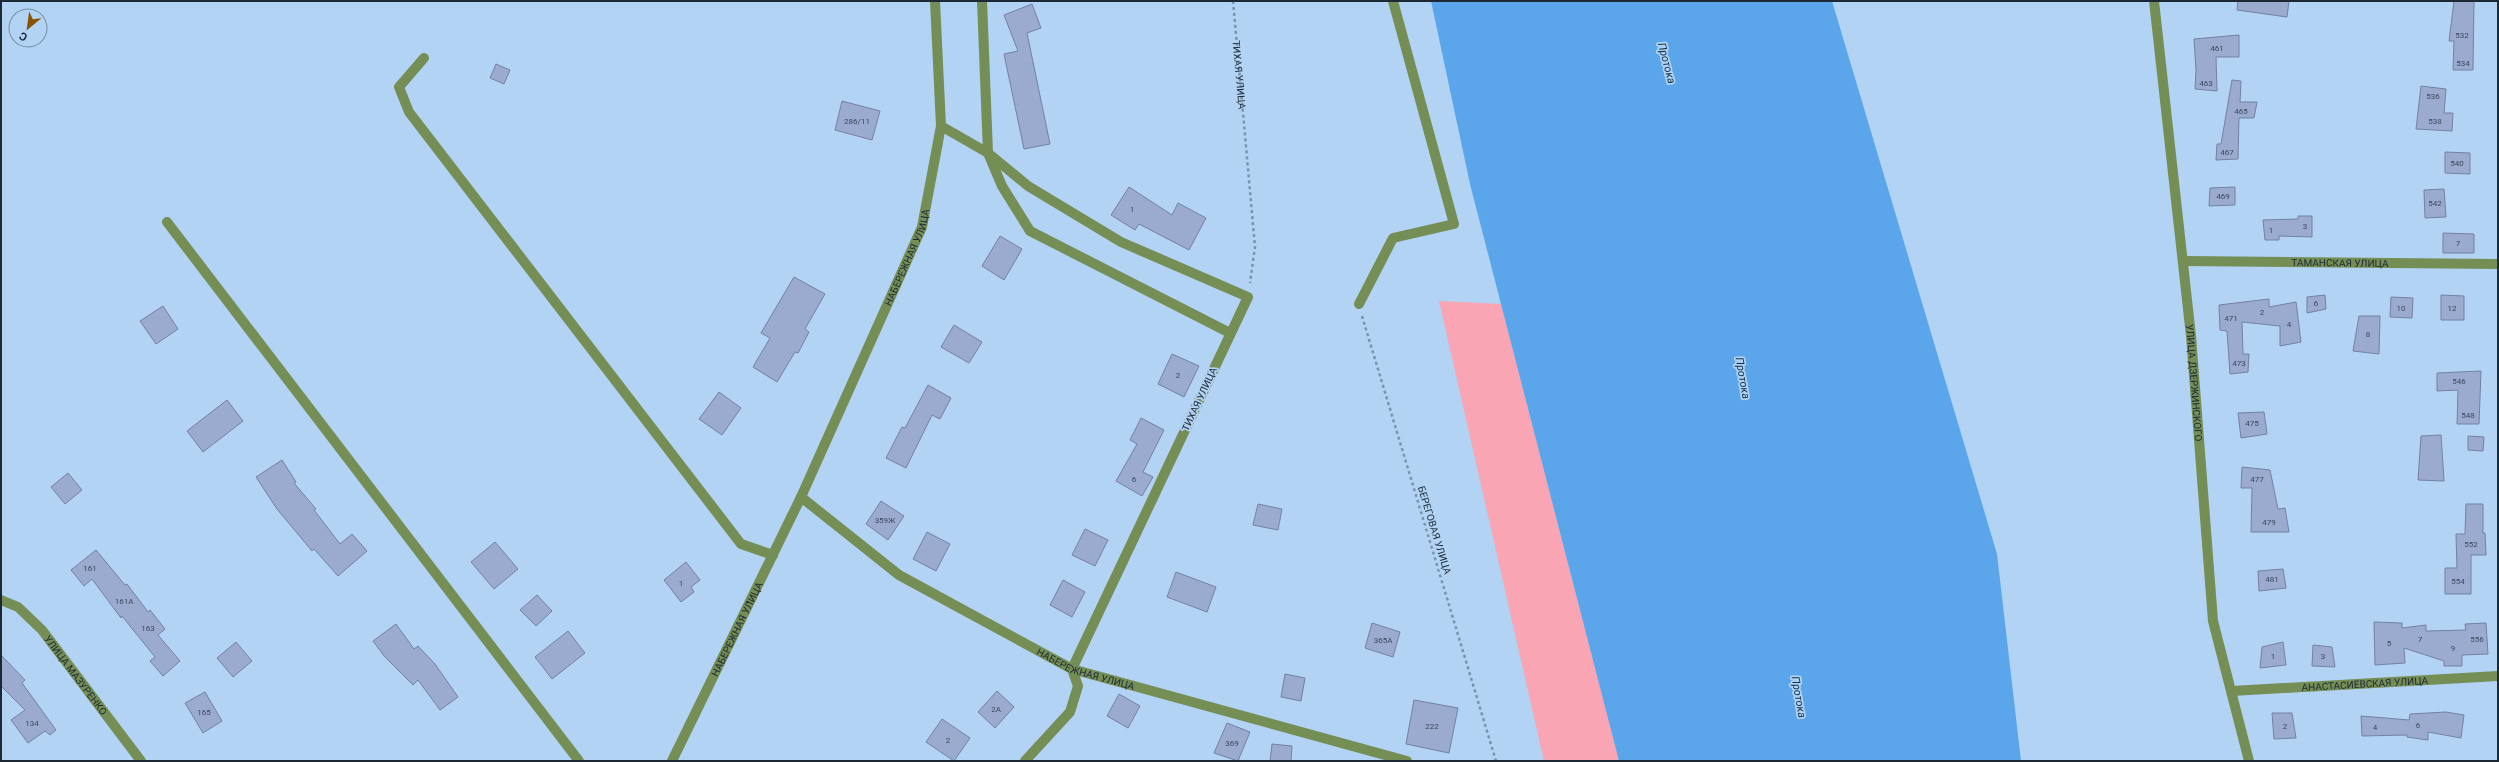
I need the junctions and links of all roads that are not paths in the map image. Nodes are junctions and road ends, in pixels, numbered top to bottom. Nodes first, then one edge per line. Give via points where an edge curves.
1 (935, 1) edge
2 (982, 1) edge
3 (1393, 1) edge
4 (2154, 1) edge
5 (424, 58) dead end
6 (941, 126) junction
7 (988, 153) junction
8 (167, 222) dead end
9 (2183, 261) junction
10 (2498, 264) edge
11 (1359, 304) road end
12 (1230, 334) junction
13 (801, 497) junction
14 (773, 555) junction
15 (1, 600) edge
16 (1072, 669) junction
17 (2498, 676) edge
18 (2232, 690) junction
19 (141, 761) edge
20 (579, 761) edge
21 (672, 761) edge
22 (1025, 761) edge
23 (1407, 761) edge
24 (2249, 761) edge

1 - 6 street, НАБЕРЕЖНАЯ УЛИЦА
2 - 7 street
3 - 11 street via 1454,224 1393,238
4 - 9 street, УЛИЦА ДЗЕРЖИНСКОГО
5 - 14 street via 399,87 409,112 741,544
6 - 7 street
6 - 13 street, НАБЕРЕЖНАЯ УЛИЦА via 922,227
7 - 12 street via 1002,186 1030,231
7 - 12 street, ТИХАЯ УЛИЦА via 1028,186 1121,242 1248,297
8 - 20 street
9 - 10 street, ТАМАНСКАЯ УЛИЦА
9 - 18 street, УЛИЦА ДЗЕРЖИНСКОГО via 2213,621
12 - 16 street, ТИХАЯ УЛИЦА
13 - 14 street, НАБЕРЕЖНАЯ УЛИЦА
13 - 16 street, НАБЕРЕЖНАЯ УЛИЦА via 899,575
14 - 21 street, НАБЕРЕЖНАЯ УЛИЦА
15 - 19 street, УЛИЦА МАЗУРЕНКО via 18,606 42,630
16 - 22 street via 1078,686 1070,712
16 - 23 street, НАБЕРЕЖНАЯ УЛИЦА
17 - 18 street, АНАСТАСИЕВСКАЯ УЛИЦА
18 - 24 street, УЛИЦА ДЗЕРЖИНСКОГО

